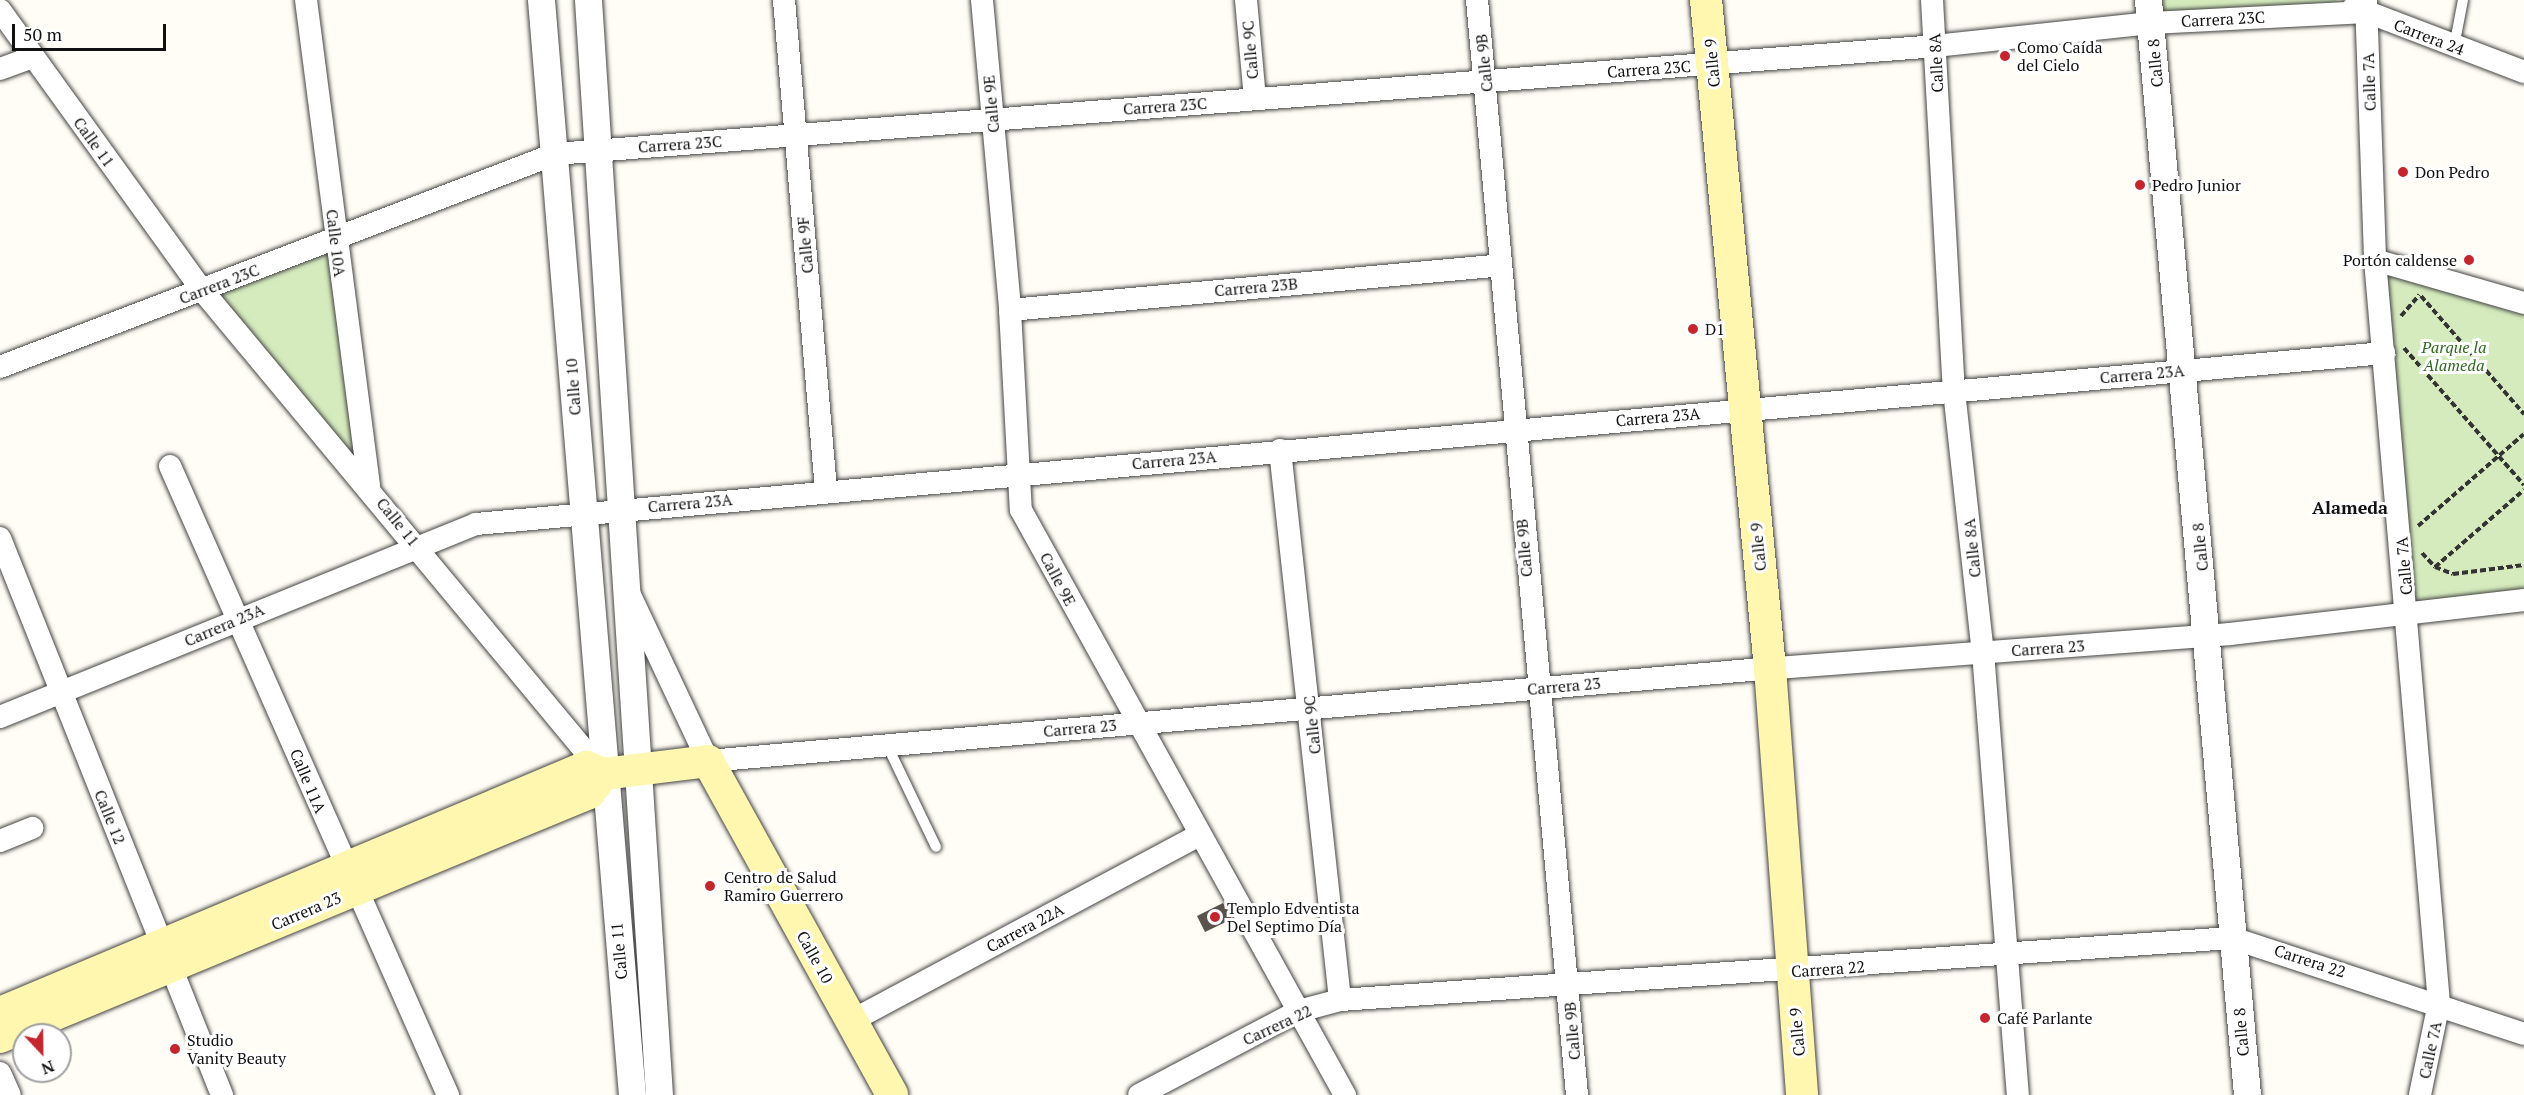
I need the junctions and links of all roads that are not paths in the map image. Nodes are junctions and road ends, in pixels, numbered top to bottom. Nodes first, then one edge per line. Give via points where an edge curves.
1 (306, 0) edge
2 (541, 0) edge
3 (588, 0) edge
4 (784, 0) edge
5 (982, 0) edge
6 (1246, 0) edge
7 (1477, 0) edge
8 (1706, 0) edge
9 (1932, 0) edge
10 (2335, 0) edge
11 (2463, 0) edge
12 (2366, 6) edge
13 (0, 10) edge
14 (2150, 11) edge
15 (1935, 46) junction
16 (2454, 47) junction
17 (33, 57) junction
18 (1712, 64) junction
19 (0, 69) edge
20 (2524, 72) edge
21 (1487, 81) junction
22 (1255, 99) junction
23 (993, 120) junction
24 (796, 135) junction
25 (600, 150) junction
26 (555, 154) junction
27 (335, 240) junction
28 (2384, 262) junction
29 (1501, 265) junction
30 (202, 290) junction
31 (2524, 303) edge
32 (1010, 310) junction
33 (2396, 352) junction
34 (0, 367) edge
35 (2181, 371) junction
36 (1954, 391) junction
37 (1744, 410) junction
38 (1513, 430) junction
39 (1281, 450) junction
40 (170, 466) dead end
41 (1018, 474) junction
42 (369, 486) junction
43 (826, 491) junction
44 (621, 509) junction
45 (583, 514) junction
46 (0, 538) edge
47 (416, 545) junction
48 (628, 592) junction
49 (2524, 600) edge
50 (2408, 612) junction
51 (238, 620) junction
52 (2209, 636) junction
53 (1983, 652) junction
54 (1770, 668) junction
55 (1537, 688) junction
56 (61, 692) junction
57 (1310, 708) junction
58 (0, 717) edge
59 (1137, 723) junction
60 (886, 745) junction
61 (708, 761) junction
62 (635, 766) junction
63 (604, 774) junction
64 (32, 828) dead end
65 (1200, 835) junction
66 (0, 842) edge
67 (936, 848) dead end
68 (351, 879) junction
69 (2232, 938) junction
70 (166, 956) junction
71 (2007, 957) junction
72 (1791, 971) junction
73 (1568, 983) junction
74 (1340, 1000) junction
75 (2439, 1003) junction
76 (1299, 1011) junction
77 (0, 1013) edge
78 (850, 1021) junction
79 (2524, 1034) edge
80 (0, 1037) edge
81 (0, 1072) edge
82 (10, 1095) edge
83 (222, 1095) edge
84 (448, 1095) edge
85 (632, 1095) edge
86 (659, 1095) edge
87 (892, 1095) edge
88 (1139, 1095) edge
89 (1345, 1095) edge
90 (1577, 1095) edge
91 (1802, 1095) edge
92 (2018, 1095) edge
93 (2247, 1095) edge
94 (2420, 1095) edge

1 - 27 street, Calle 10A
2 - 26 street, Calle 10
3 - 25 street, Calle 10
4 - 24 street, Calle 9F
5 - 23 street, Calle 9E
6 - 22 street, Calle 9C
7 - 21 street, Calle 9B
8 - 18 main road, Calle 9
9 - 15 street, Calle 8A
10 - 12 street, Carrera 24
11 - 16 lane
12 - 14 street, Carrera 23C
12 - 16 street, Carrera 24
12 - 28 street, Calle 7A
13 - 17 street, Calle 11
14 - 15 street, Carrera 23C
14 - 35 street, Calle 8
15 - 18 street, Carrera 23C
15 - 36 street, Calle 8A
16 - 20 street, Carrera 24
17 - 19 street
17 - 30 street, Calle 11
18 - 21 street, Carrera 23C
18 - 37 main road, Calle 9
21 - 22 street, Carrera 23C
21 - 29 street, Calle 9B
22 - 23 street, Carrera 23C
23 - 24 street, Carrera 23C
23 - 32 street, Calle 9E
24 - 25 street, Carrera 23C
24 - 43 street, Calle 9F
25 - 26 street, Carrera 23C
25 - 44 street, Calle 10
26 - 27 street, Carrera 23C
26 - 45 street, Calle 10
27 - 30 street, Carrera 23C
27 - 42 street, Calle 10A
28 - 31 street
28 - 33 street, Calle 7A
29 - 32 street, Carrera 23B
29 - 38 street, Calle 9B
30 - 34 street, Carrera 23C
30 - 42 street, Calle 11
32 - 41 street, Calle 9E
33 - 35 street, Carrera 23A
33 - 50 street, Calle 7A
35 - 36 street, Carrera 23A
35 - 52 street, Calle 8
36 - 37 street, Carrera 23A
36 - 53 street, Calle 8A
37 - 38 street, Carrera 23A
37 - 54 main road, Calle 9
38 - 39 street, Carrera 23A
38 - 55 street, Calle 9B
39 - 41 street, Carrera 23A
39 - 57 street, Calle 9C
40 - 51 street, Calle 11A
41 - 43 street, Carrera 23A
41 - 59 street, Calle 9E via 1021,510
42 - 47 street, Calle 11
43 - 44 street, Carrera 23A
44 - 45 street, Carrera 23A
44 - 48 street, Calle 10
45 - 47 street, Carrera 23A via 476,525
45 - 63 street, Calle 10
46 - 56 street, Calle 12
47 - 51 street, Carrera 23A
47 - 63 street, Calle 11
48 - 61 street, Calle 10
48 - 62 street, Calle 10
49 - 50 street, Carrera 23
50 - 52 street, Carrera 23
50 - 75 street, Calle 7A
51 - 56 street, Carrera 23A
51 - 68 street, Calle 11A
52 - 53 street, Carrera 23
52 - 69 street, Calle 8
53 - 54 street, Carrera 23
53 - 71 street, Calle 8A
54 - 55 street, Carrera 23
54 - 72 main road, Calle 9
55 - 57 street, Carrera 23
55 - 73 street, Calle 9B
56 - 58 street, Carrera 23A
56 - 70 street, Calle 12
57 - 59 street, Carrera 23
57 - 74 street, Calle 9C
59 - 60 street, Carrera 23
59 - 65 street, Calle 9E
60 - 61 street, Carrera 23
60 - 67 lane
61 - 62 main road, Carrera 23
61 - 78 main road, Calle 10
62 - 63 main road, Carrera 23
62 - 86 street, Calle 11
63 - 68 main road, Carrera 23 via 586,767
63 - 85 street, Calle 11
64 - 66 street
65 - 76 street, Calle 9E
65 - 78 street, Carrera 22A
68 - 70 main road, Carrera 23
68 - 84 street, Calle 11A
69 - 71 street, Carrera 22
69 - 75 street, Carrera 22
69 - 93 street, Calle 8
70 - 77 main road, Carrera 23
70 - 80 main road, Carrera 23
70 - 83 street, Calle 12
71 - 72 street, Carrera 22
71 - 92 street, Calle 8A
72 - 73 street, Carrera 22
72 - 91 main road, Calle 9
73 - 74 street, Carrera 22
73 - 90 street, Calle 9B
74 - 76 street, Carrera 22
75 - 79 street, Carrera 22
75 - 94 street, Calle 7A
76 - 88 street, Carrera 22
76 - 89 street, Calle 9E
78 - 87 main road, Calle 10
81 - 82 street

